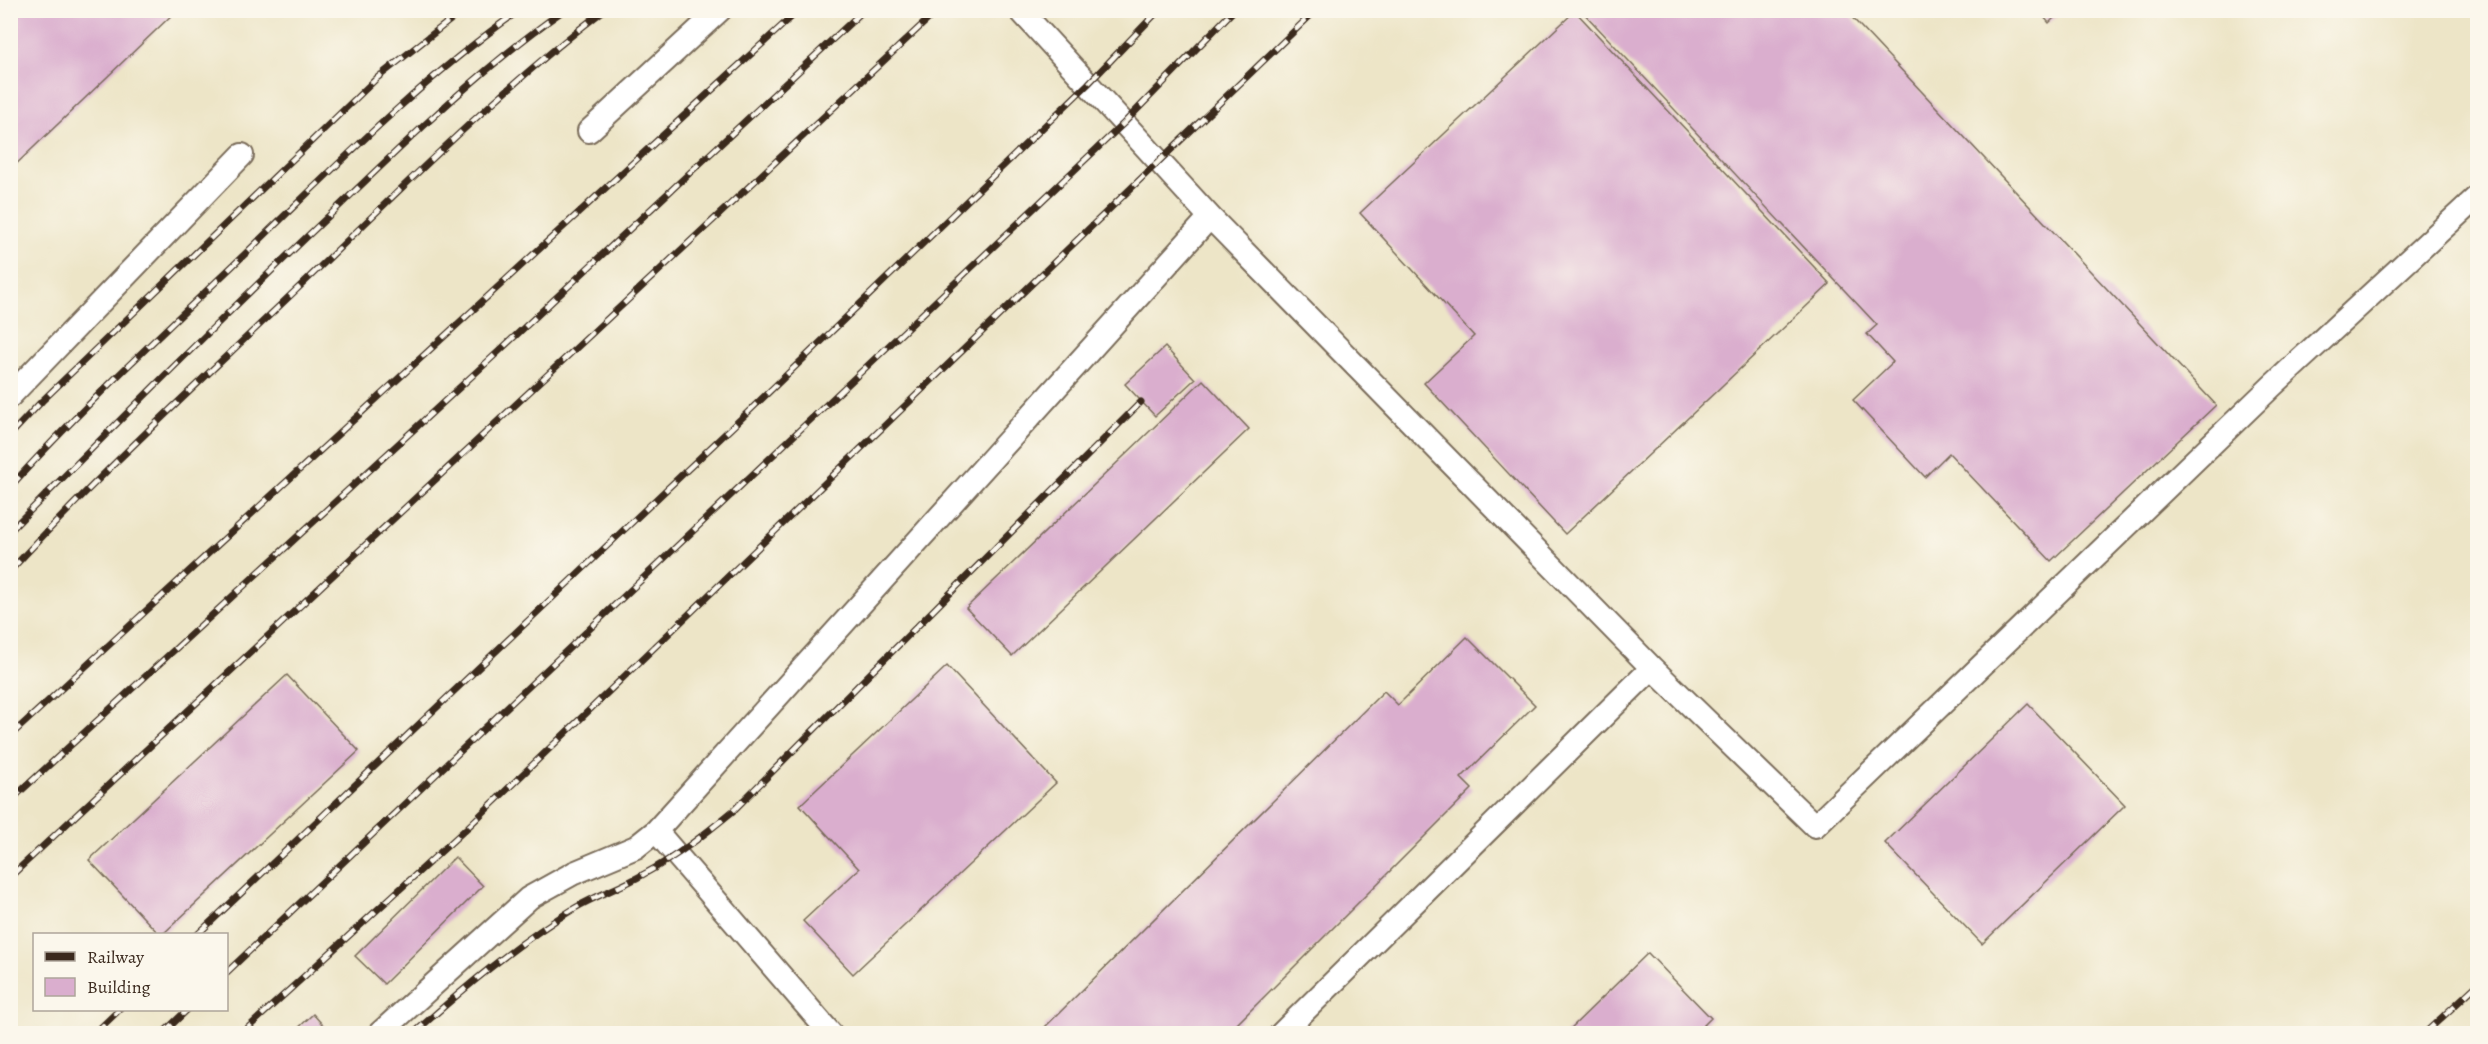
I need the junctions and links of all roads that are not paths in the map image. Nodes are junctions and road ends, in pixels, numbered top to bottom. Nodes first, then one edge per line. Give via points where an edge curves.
1 (720, 10) edge
2 (1020, 10) edge
3 (589, 131) dead end
4 (242, 155) dead end
5 (2478, 196) edge
6 (1210, 217) junction
7 (10, 396) edge
8 (1652, 668) junction
9 (656, 831) junction
10 (379, 1034) edge
11 (831, 1034) edge
12 (1281, 1034) edge

1 - 3 lane
2 - 6 lane
4 - 7 lane
5 - 8 lane via 2272,386 1815,826
6 - 8 lane
6 - 9 lane
8 - 12 lane
9 - 10 lane via 636,847 574,873 530,898
9 - 11 lane

